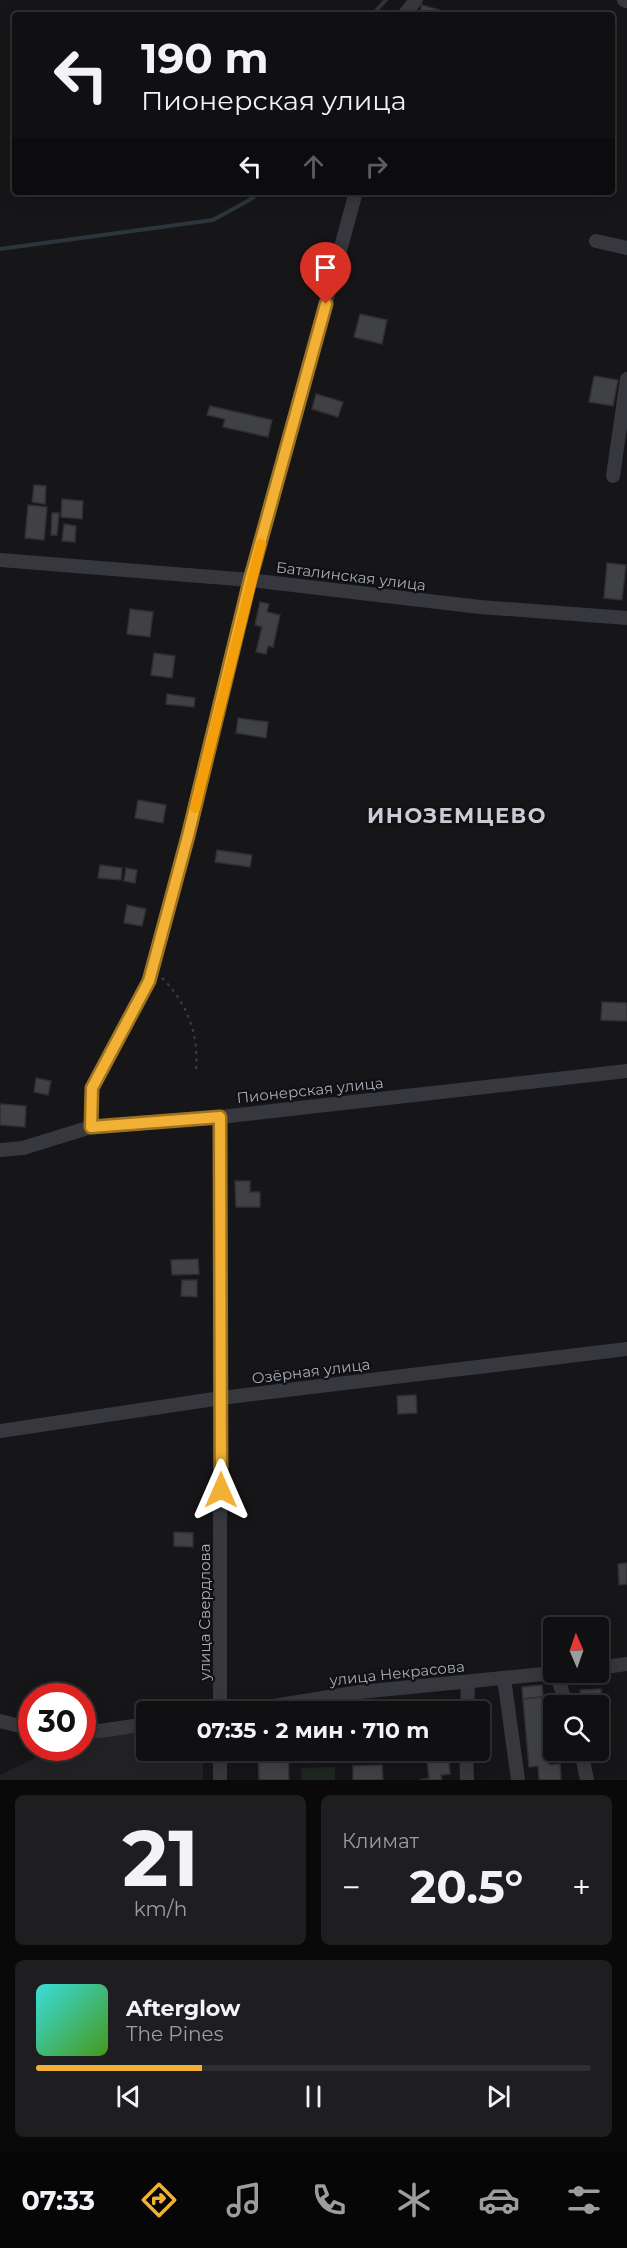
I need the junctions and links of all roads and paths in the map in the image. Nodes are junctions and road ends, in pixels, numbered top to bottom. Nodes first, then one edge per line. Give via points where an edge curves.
1 (416, 0) edge
2 (406, 12) edge
3 (355, 195) edge
4 (596, 241) dead end
5 (627, 248) edge
6 (627, 379) edge
7 (613, 476) dead end
8 (0, 560) edge
9 (250, 580) junction
10 (627, 618) edge
11 (152, 968) junction
12 (196, 1071) dead end
13 (627, 1071) edge
14 (220, 1117) junction
15 (91, 1127) junction
16 (0, 1150) edge
17 (627, 1349) edge
18 (221, 1398) junction
19 (0, 1431) edge
20 (627, 1664) edge
21 (609, 1666) edge
22 (543, 1674) edge
23 (504, 1678) junction
24 (468, 1682) junction
25 (220, 1701) edge
26 (304, 1701) edge
27 (467, 1701) edge
28 (0, 1721) edge
29 (18, 1725) edge
30 (136, 1726) edge
31 (96, 1731) edge
32 (220, 1761) edge
33 (466, 1761) edge
34 (583, 1761) edge
35 (220, 1780) edge
36 (467, 1780) edge
37 (518, 1780) edge
38 (587, 1780) edge

1 - 2 street
3 - 9 street
4 - 5 street
6 - 7 street
8 - 9 street, Баталинская улица
9 - 10 street, Баталинская улица via 480,607
9 - 11 street
11 - 12 path via 178,994 187,1012 196,1035
11 - 15 street via 149,981 92,1088
13 - 14 street, Пионерская улица
14 - 15 street, Пионерская улица
14 - 18 street, улица Свердлова
15 - 16 street, Пионерская улица via 23,1148
17 - 18 street, Озёрная улица
18 - 19 street, Озёрная улица
18 - 25 street, улица Свердлова
20 - 21 street
22 - 23 street, улица Некрасова
23 - 24 street, улица Некрасова
23 - 37 street
24 - 26 street, улица Некрасова
24 - 27 street
28 - 29 street
30 - 31 street
32 - 35 street
33 - 36 street
34 - 38 street

